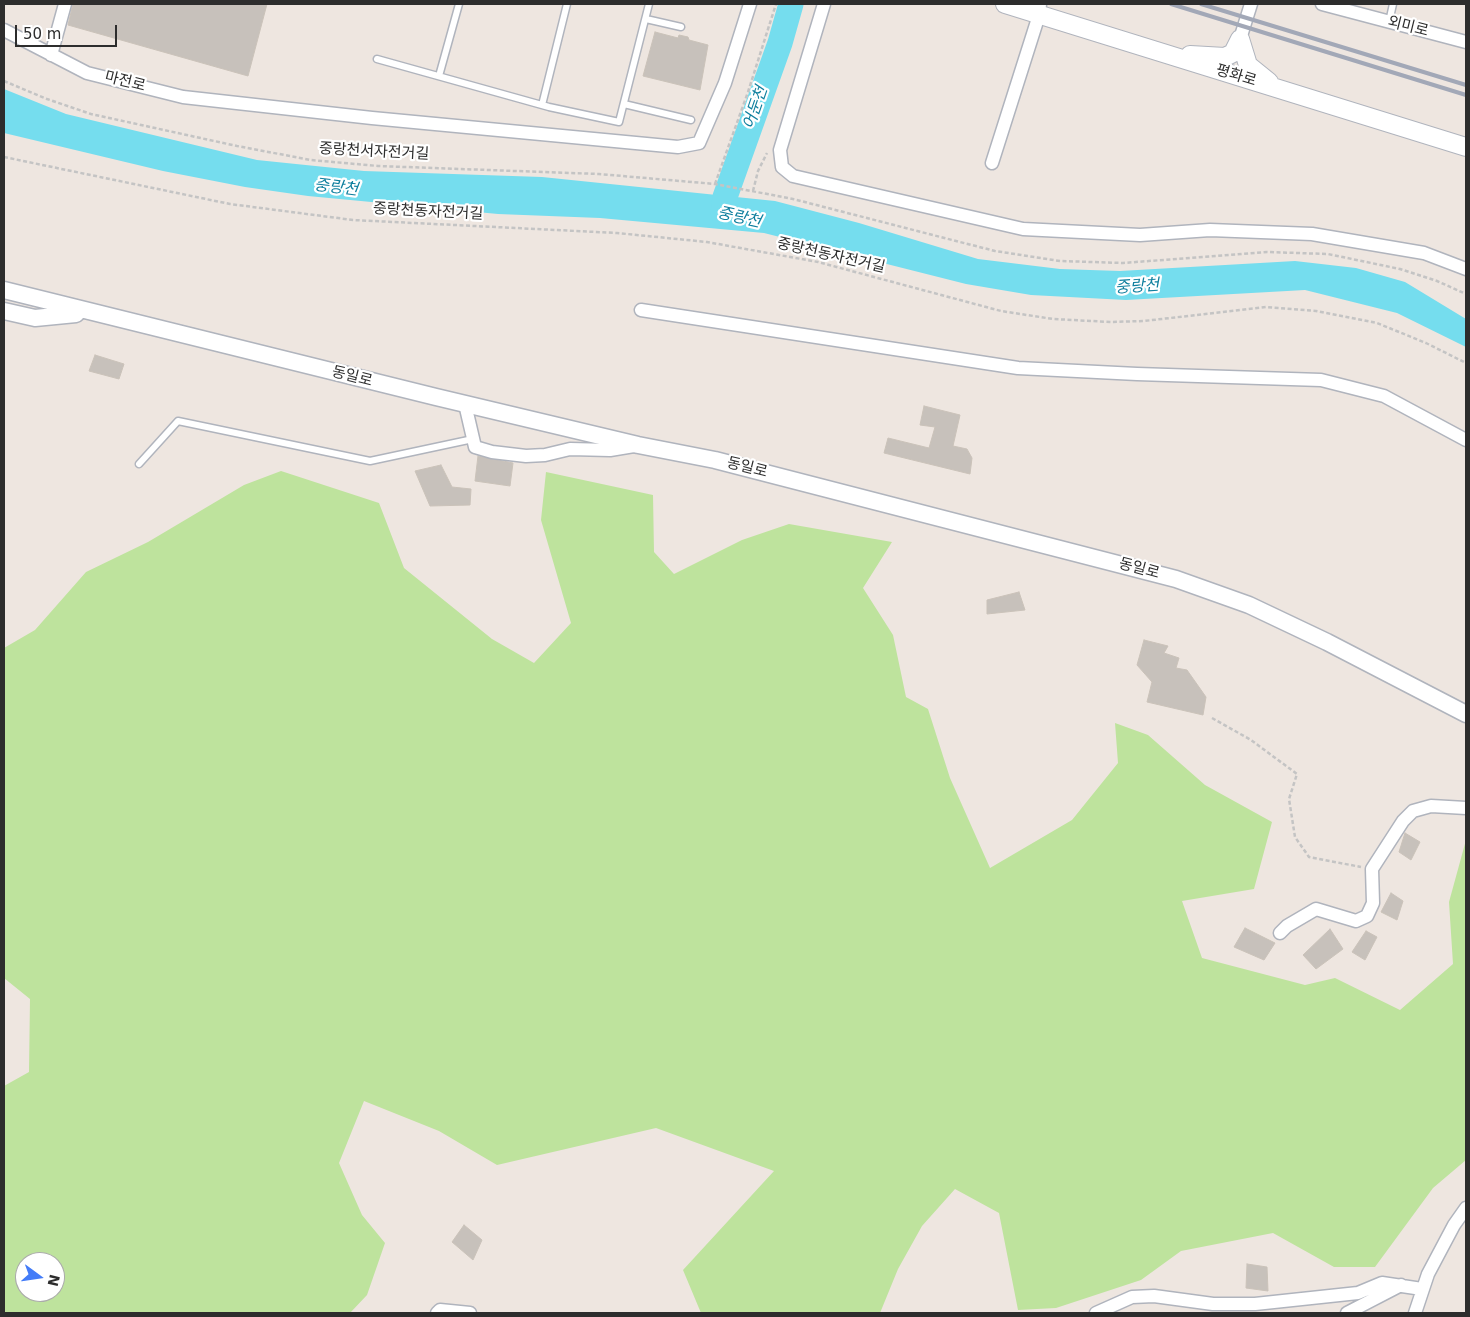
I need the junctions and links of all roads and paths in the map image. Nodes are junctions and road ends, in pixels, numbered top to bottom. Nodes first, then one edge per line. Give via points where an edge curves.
1 (65, 4) edge
2 (458, 4) edge
3 (567, 4) edge
4 (649, 4) edge
5 (750, 4) edge
6 (776, 4) edge
7 (824, 4) edge
8 (1005, 4) edge
9 (1251, 4) edge
10 (1322, 4) edge
11 (1393, 4) edge
12 (1040, 10) edge
13 (646, 18) junction
14 (1389, 22) junction
15 (681, 27) dead end
16 (4, 30) edge
17 (1240, 39) junction
18 (1466, 42) edge
19 (1163, 53) junction
20 (51, 55) junction
21 (377, 59) dead end
22 (439, 76) junction
23 (4, 80) edge
24 (1277, 88) junction
25 (624, 104) junction
26 (542, 105) junction
27 (691, 120) dead end
28 (784, 136) junction
29 (1466, 147) edge
30 (4, 156) edge
31 (992, 164) dead end
32 (715, 184) junction
33 (1466, 270) edge
34 (4, 290) edge
35 (640, 310) dead end
36 (4, 311) edge
37 (88, 313) junction
38 (1466, 363) edge
39 (465, 404) junction
40 (473, 439) junction
41 (1466, 440) edge
42 (638, 445) junction
43 (139, 464) dead end
44 (1466, 714) edge
45 (1212, 718) dead end
46 (1466, 808) edge
47 (1372, 869) junction
48 (1280, 933) dead end
49 (1466, 1208) edge
50 (1401, 1286) junction
51 (1422, 1289) junction
52 (437, 1313) edge
53 (470, 1313) edge
54 (1096, 1313) edge
55 (1347, 1313) edge
56 (1415, 1313) edge

1 - 20 street
2 - 22 lane
3 - 26 lane
4 - 13 lane
5 - 20 street, 마전로 via 725,83 699,143 678,147 183,97 87,73
6 - 32 path
7 - 28 street
8 - 12 main road, 평화로
9 - 17 street
10 - 14 street, 외미로
11 - 14 lane
12 - 19 main road, 평화로
12 - 31 street
13 - 15 lane
13 - 25 lane
14 - 18 street, 외미로
16 - 20 street, 마전로
17 - 19 main road via 1233,53 1225,57
17 - 24 main road via 1248,65
19 - 24 main road, 평화로
21 - 22 lane
22 - 26 lane
23 - 32 path, 중랑천서자전거길 via 91,114 311,160 378,166 608,175
24 - 29 main road, 평화로
25 - 26 lane via 619,122
25 - 27 lane
28 - 32 path, 중랑천서자전거길 via 771,147 758,171 753,191
28 - 33 street via 780,150 782,167 793,176 1023,229 1140,235 1210,230 1312,234 1424,253
30 - 38 path, 중랑천동자전거길 via 230,204 353,220 617,233 707,242 818,262 1000,311 1053,319 1144,321 1266,307 1316,311 1377,323
34 - 37 street, 동일로
35 - 41 street via 1018,368 1321,380 1384,396
36 - 37 street via 35,318
37 - 39 street, 동일로
39 - 40 street
39 - 42 street, 동일로
40 - 42 street via 475,447 526,456 570,449 610,450
40 - 43 lane via 370,461 178,421
42 - 44 street, 동일로 via 715,460 1176,579 1327,642
45 - 47 path via 1251,740 1297,774 1289,799 1295,837 1310,857
46 - 47 street via 1431,806 1413,811
47 - 48 street via 1373,903 1367,916 1356,921 1316,909
49 - 51 street
50 - 51 street
50 - 54 street via 1382,1282 1358,1293 1255,1304 1132,1297
50 - 55 street
51 - 56 street
52 - 53 street via 440,1310

